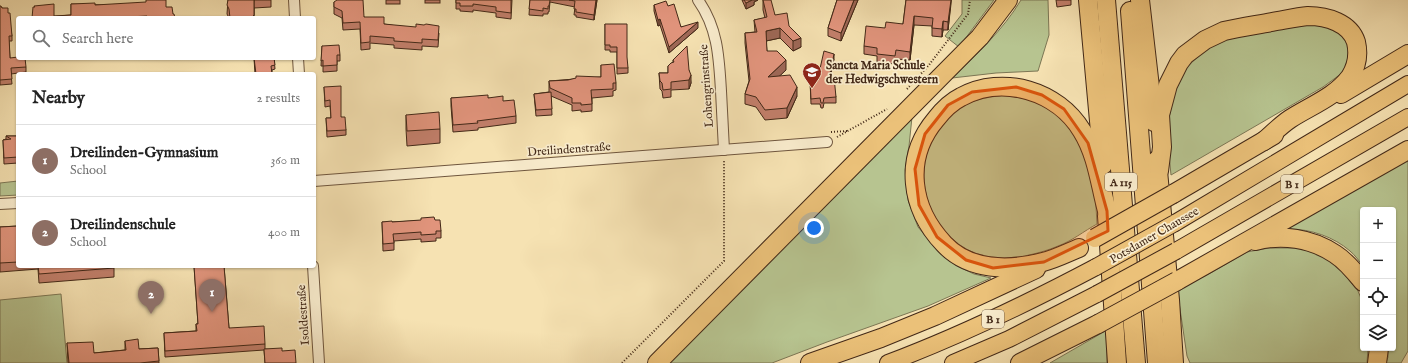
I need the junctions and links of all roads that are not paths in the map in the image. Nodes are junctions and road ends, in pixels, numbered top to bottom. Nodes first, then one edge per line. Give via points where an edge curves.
1 (294, 0) edge
2 (698, 0) edge
3 (1008, 0) edge
4 (1088, 0) edge
5 (1106, 0) edge
6 (1129, 0) edge
7 (1140, 0) edge
8 (295, 16) edge
9 (1408, 54) edge
10 (298, 60) edge
11 (299, 72) edge
12 (1408, 84) edge
13 (1408, 117) edge
14 (1264, 140) junction
15 (827, 142) dead end
16 (724, 150) junction
17 (1408, 150) edge
18 (1159, 172) junction
19 (316, 181) edge
20 (16, 203) edge
21 (0, 204) edge
22 (1107, 211) junction
23 (1239, 245) junction
24 (1079, 248) junction
25 (313, 268) edge
26 (1360, 279) edge
27 (1170, 300) junction
28 (1379, 351) edge
29 (1022, 362) edge
30 (320, 363) edge
31 (657, 363) edge
32 (810, 363) edge
33 (888, 363) edge
34 (953, 363) edge
35 (1117, 363) edge
36 (1136, 363) edge
37 (1157, 363) edge
38 (1174, 363) edge
39 (1183, 363) edge
40 (1377, 363) edge

1 - 8 street
2 - 16 street, Lohengrinstraße via 716,37
3 - 31 highway via 980,37
4 - 22 highway
5 - 36 highway, A 115
6 - 37 highway, A 115
7 - 18 highway
9 - 14 highway
10 - 11 street
12 - 33 main road, Potsdamer Chaussee / B 1, bridge via 1175,223 1096,267 986,322
13 - 34 main road, Potsdamer Chaussee / B 1, bridge via 1097,294 1009,339
14 - 18 highway via 1289,120 1338,90 1349,77 1355,68 1358,51 1356,41 1346,27 1336,21 1308,16 1224,31 1195,46 1178,63 1168,85 1160,115 1162,147
14 - 24 highway, bridge
15 - 16 street, Dreilindenstraße
16 - 19 street, Dreilindenstraße
17 - 23 highway
18 - 27 highway
20 - 21 street
22 - 24 highway via 1093,156 1082,131 1064,110 1042,95 1016,87 985,88 960,97 948,105 931,124 917,156 914,182 919,205 930,229 947,247 966,260 993,268 1044,262
22 - 35 highway
23 - 26 highway via 1276,238 1306,241 1335,254
23 - 29 highway, bridge via 1098,324
24 - 32 highway via 935,316
25 - 30 street, Isoldestraße
27 - 38 highway
27 - 39 highway via 1175,306
28 - 40 highway

